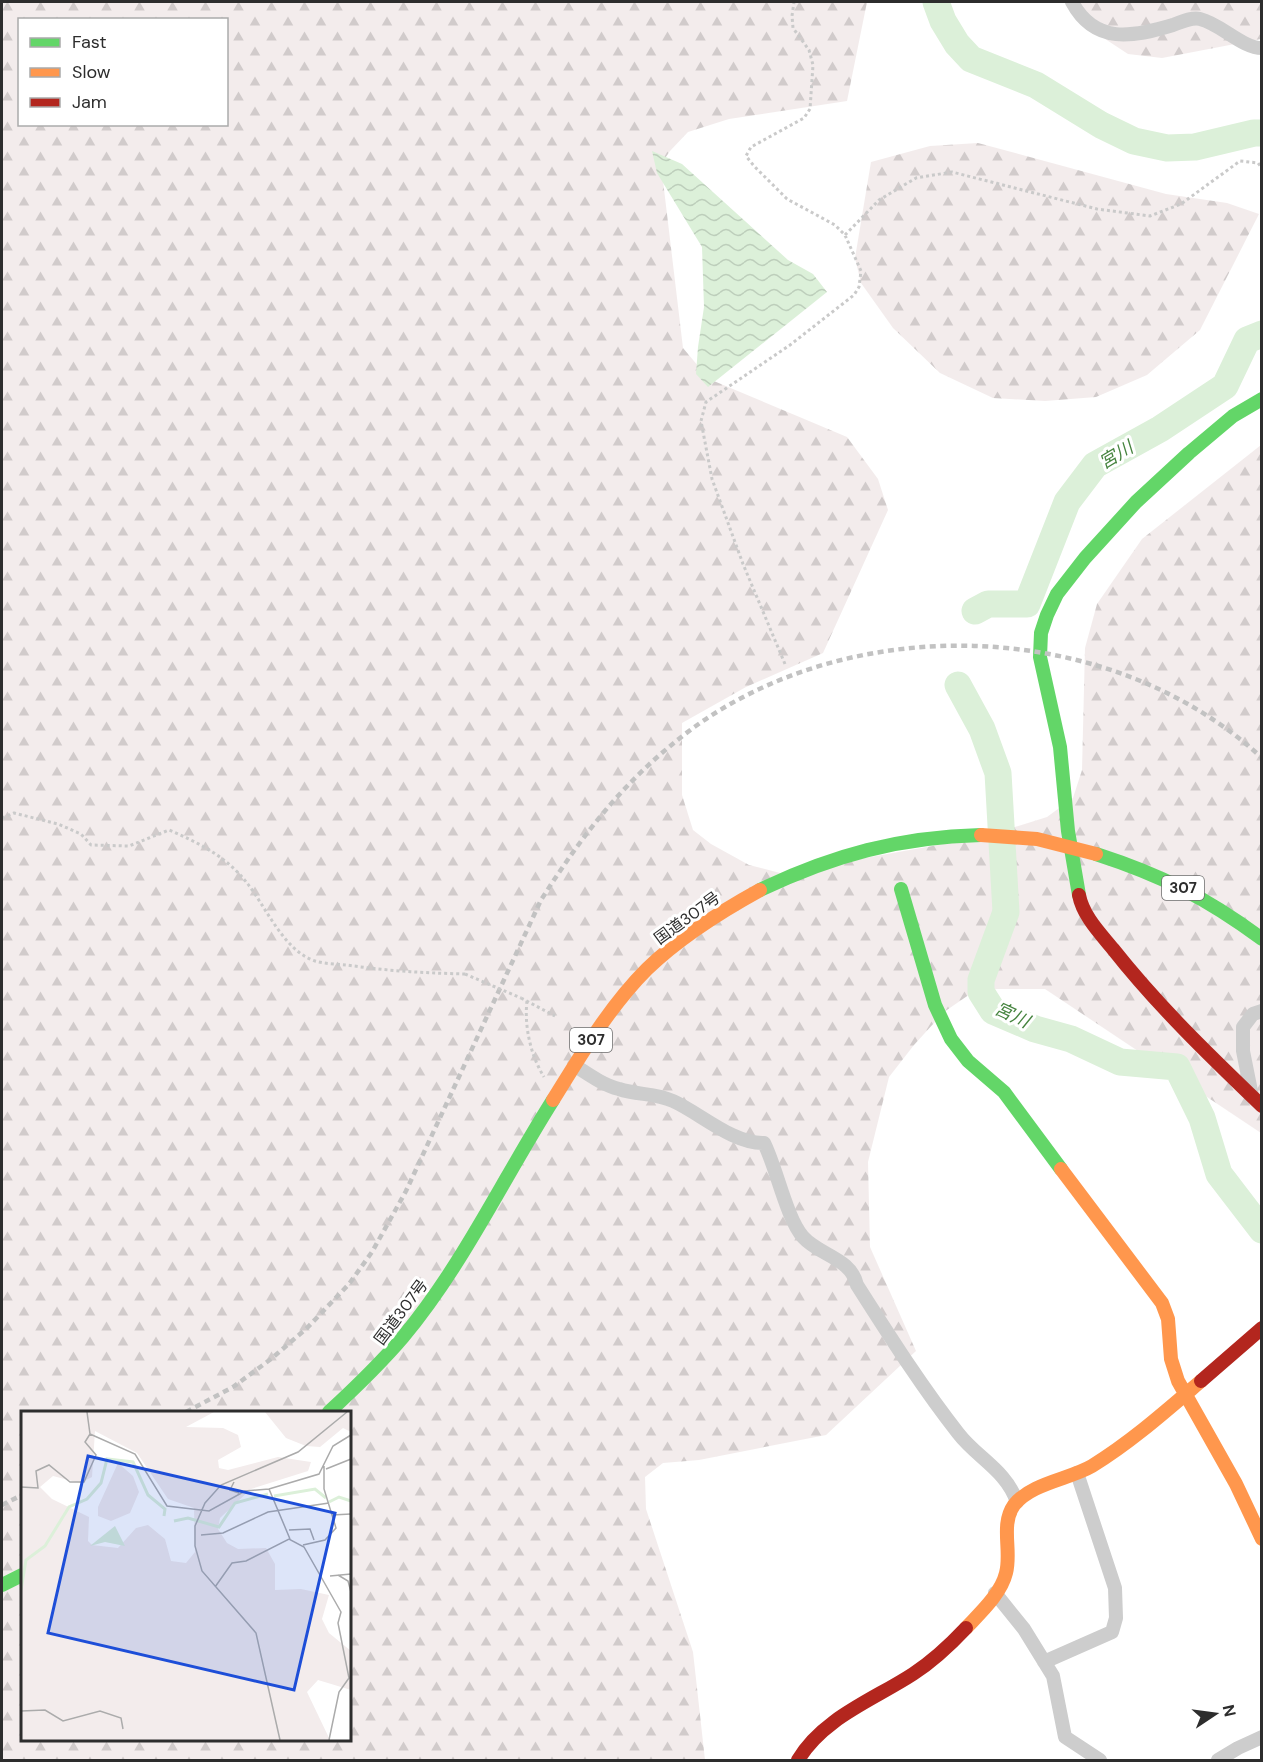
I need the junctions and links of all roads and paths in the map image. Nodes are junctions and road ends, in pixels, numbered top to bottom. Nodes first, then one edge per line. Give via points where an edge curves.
1 (794, 2) edge
2 (1072, 2) edge
3 (1262, 48) edge
4 (1262, 168) edge
5 (845, 234) junction
6 (1262, 399) edge
7 (785, 664) dead end
8 (2, 818) edge
9 (901, 889) dead end
10 (1262, 939) edge
11 (527, 1002) junction
12 (1262, 1011) edge
13 (555, 1016) dead end
14 (574, 1065) junction
15 (556, 1092) junction
16 (1257, 1101) edge
17 (1262, 1328) edge
18 (1185, 1394) junction
19 (331, 1411) edge
20 (1077, 1473) junction
21 (1017, 1502) junction
22 (1262, 1539) edge
23 (21, 1576) edge
24 (2, 1585) edge
25 (995, 1593) junction
26 (1044, 1662) junction
27 (1262, 1737) edge
28 (1246, 1745) junction
29 (798, 1761) edge
30 (1100, 1761) edge
31 (1218, 1761) edge
32 (1242, 1761) edge

1 - 5 path via 793,28 810,50 813,65 810,109 804,118 751,147 746,156 788,199
2 - 3 street via 1095,28 1115,34 1141,34 1197,18 1217,25 1254,48
4 - 5 path via 1258,163 1240,161 1181,204 1150,216 1097,209 952,172 925,176 879,200
5 - 7 path via 861,272 854,295 790,345 706,402 701,421 712,479
6 - 16 main road via 1233,416 1189,453 1084,558 1057,594 1047,615 1040,657 1058,736 1081,905 1120,959 1183,1030
8 - 11 path, bridge via 14,813 58,824 81,834 91,845 129,846 169,830 203,844 222,858 247,882 296,949 315,961 396,972 465,974
9 - 18 main road via 935,1005 950,1038 973,1066 1004,1092 1162,1304 1170,1327 1173,1367
10 - 14 main road, 国道307号 / 307, bridge via 1188,891 1096,854 1037,839 981,836 889,843 789,875 736,903 681,940 636,981
11 - 13 path
11 - 15 path via 535,1062
12 - 16 street via 1253,1014 1243,1027 1243,1051
14 - 15 main road, 国道307号 / 307
14 - 21 street via 609,1086 665,1097 717,1127 754,1143 764,1143 801,1234 816,1249 850,1269 920,1382 960,1437 1006,1478
15 - 19 main road, 国道307号 / 307 via 449,1274 410,1331 381,1365
17 - 18 main road
18 - 20 main road via 1111,1454
18 - 22 main road via 1234,1479
20 - 21 main road
20 - 26 street via 1115,1588 1116,1618 1112,1632
21 - 25 main road via 1008,1520 1006,1574
23 - 24 main road
25 - 26 street
25 - 29 main road via 943,1651 821,1730
26 - 30 street via 1056,1684 1065,1737
27 - 28 street
28 - 31 street
28 - 32 street

